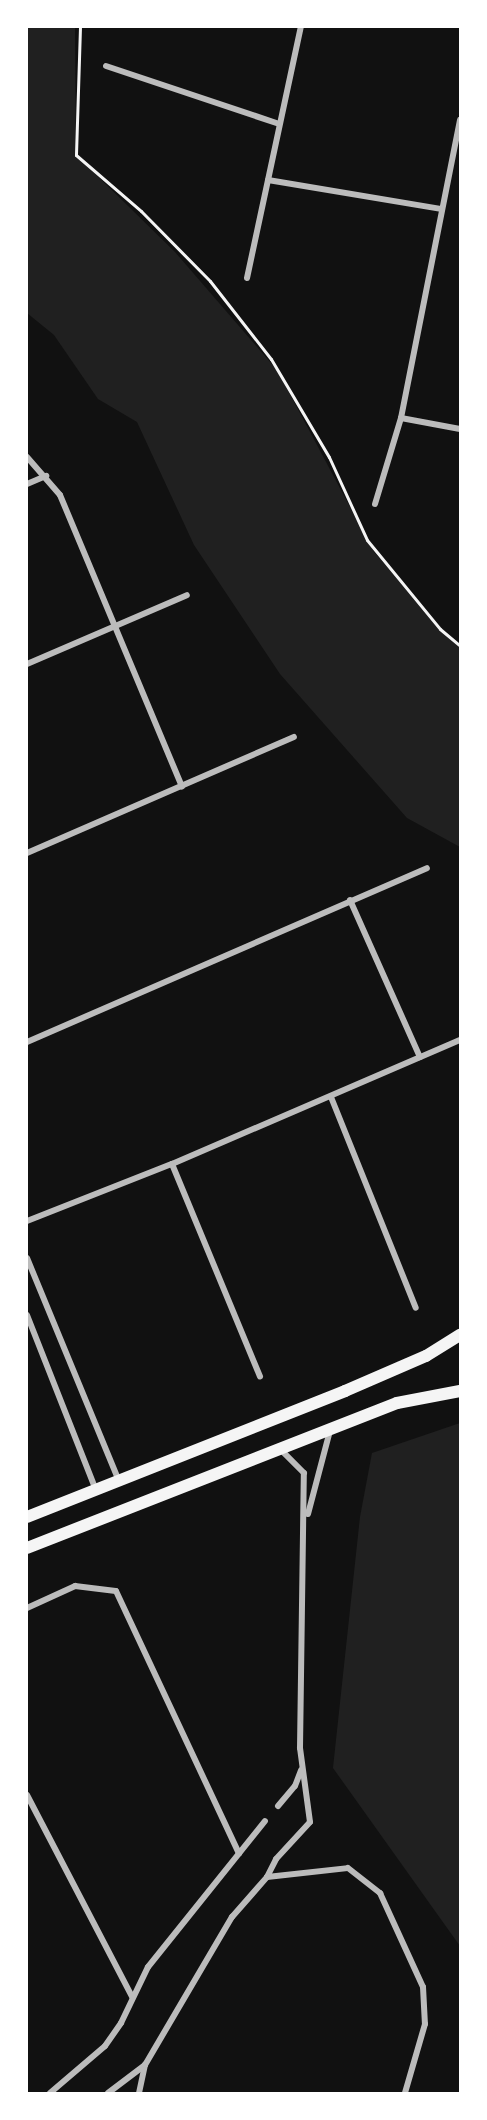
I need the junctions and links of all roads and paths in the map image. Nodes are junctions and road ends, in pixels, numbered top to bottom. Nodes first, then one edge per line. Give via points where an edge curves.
1 (80, 27) edge
2 (301, 27) edge
3 (106, 66) dead end
4 (460, 120) edge
5 (279, 124) junction
6 (268, 180) junction
7 (441, 209) junction
8 (247, 278) dead end
9 (401, 418) junction
10 (460, 429) edge
11 (27, 457) edge
12 (45, 476) junction
13 (27, 484) edge
14 (375, 504) dead end
15 (187, 595) dead end
16 (113, 628) junction
17 (460, 646) edge
18 (27, 664) edge
19 (294, 737) dead end
20 (182, 787) junction
21 (27, 853) edge
22 (427, 868) dead end
23 (350, 900) junction
24 (460, 1040) edge
25 (27, 1042) edge
26 (420, 1057) junction
27 (331, 1097) junction
28 (172, 1164) junction
29 (27, 1221) edge
30 (27, 1258) edge
31 (416, 1308) dead end
32 (27, 1315) edge
33 (460, 1335) edge
34 (260, 1376) dead end
35 (460, 1391) edge
36 (330, 1431) junction
37 (279, 1448) junction
38 (118, 1479) junction
39 (95, 1488) junction
40 (27, 1517) edge
41 (306, 1520) junction
42 (27, 1548) edge
43 (27, 1608) edge
44 (301, 1770) junction
45 (27, 1795) edge
46 (278, 1806) dead end
47 (265, 1821) dead end
48 (239, 1854) junction
49 (267, 1877) junction
50 (132, 1997) junction
51 (146, 2065) junction
52 (50, 2093) edge
53 (108, 2093) edge
54 (139, 2093) edge
55 (405, 2093) edge

1 - 17 path via 76,155 141,211 210,281 271,359 329,457 367,540 440,629
2 - 5 street
3 - 5 street
4 - 7 street
5 - 6 street
6 - 7 street
6 - 8 street
7 - 9 street
9 - 10 street
9 - 14 street
11 - 12 street
12 - 13 street
12 - 16 street via 73,522
15 - 16 street
16 - 18 street
16 - 20 street
19 - 20 street
20 - 21 street
22 - 23 street
23 - 25 street
23 - 26 street
24 - 26 street
26 - 27 street
27 - 28 street
27 - 31 street
28 - 29 street
28 - 34 street
30 - 38 street
32 - 39 street
33 - 38 main road via 426,1356 345,1391
35 - 36 main road via 396,1403
36 - 37 main road
36 - 41 street
37 - 41 street via 304,1473
37 - 42 main road
38 - 39 main road
39 - 40 main road
41 - 44 street via 301,1607
43 - 48 street via 75,1586 116,1591
44 - 46 street via 295,1786
44 - 49 street via 310,1822 276,1859
45 - 50 street
47 - 48 street
48 - 50 street via 148,1967
49 - 51 street via 232,1917
49 - 55 street via 348,1868 380,1893 423,1986 426,2002 425,2024
50 - 52 street via 105,2046
51 - 53 street
51 - 54 street

